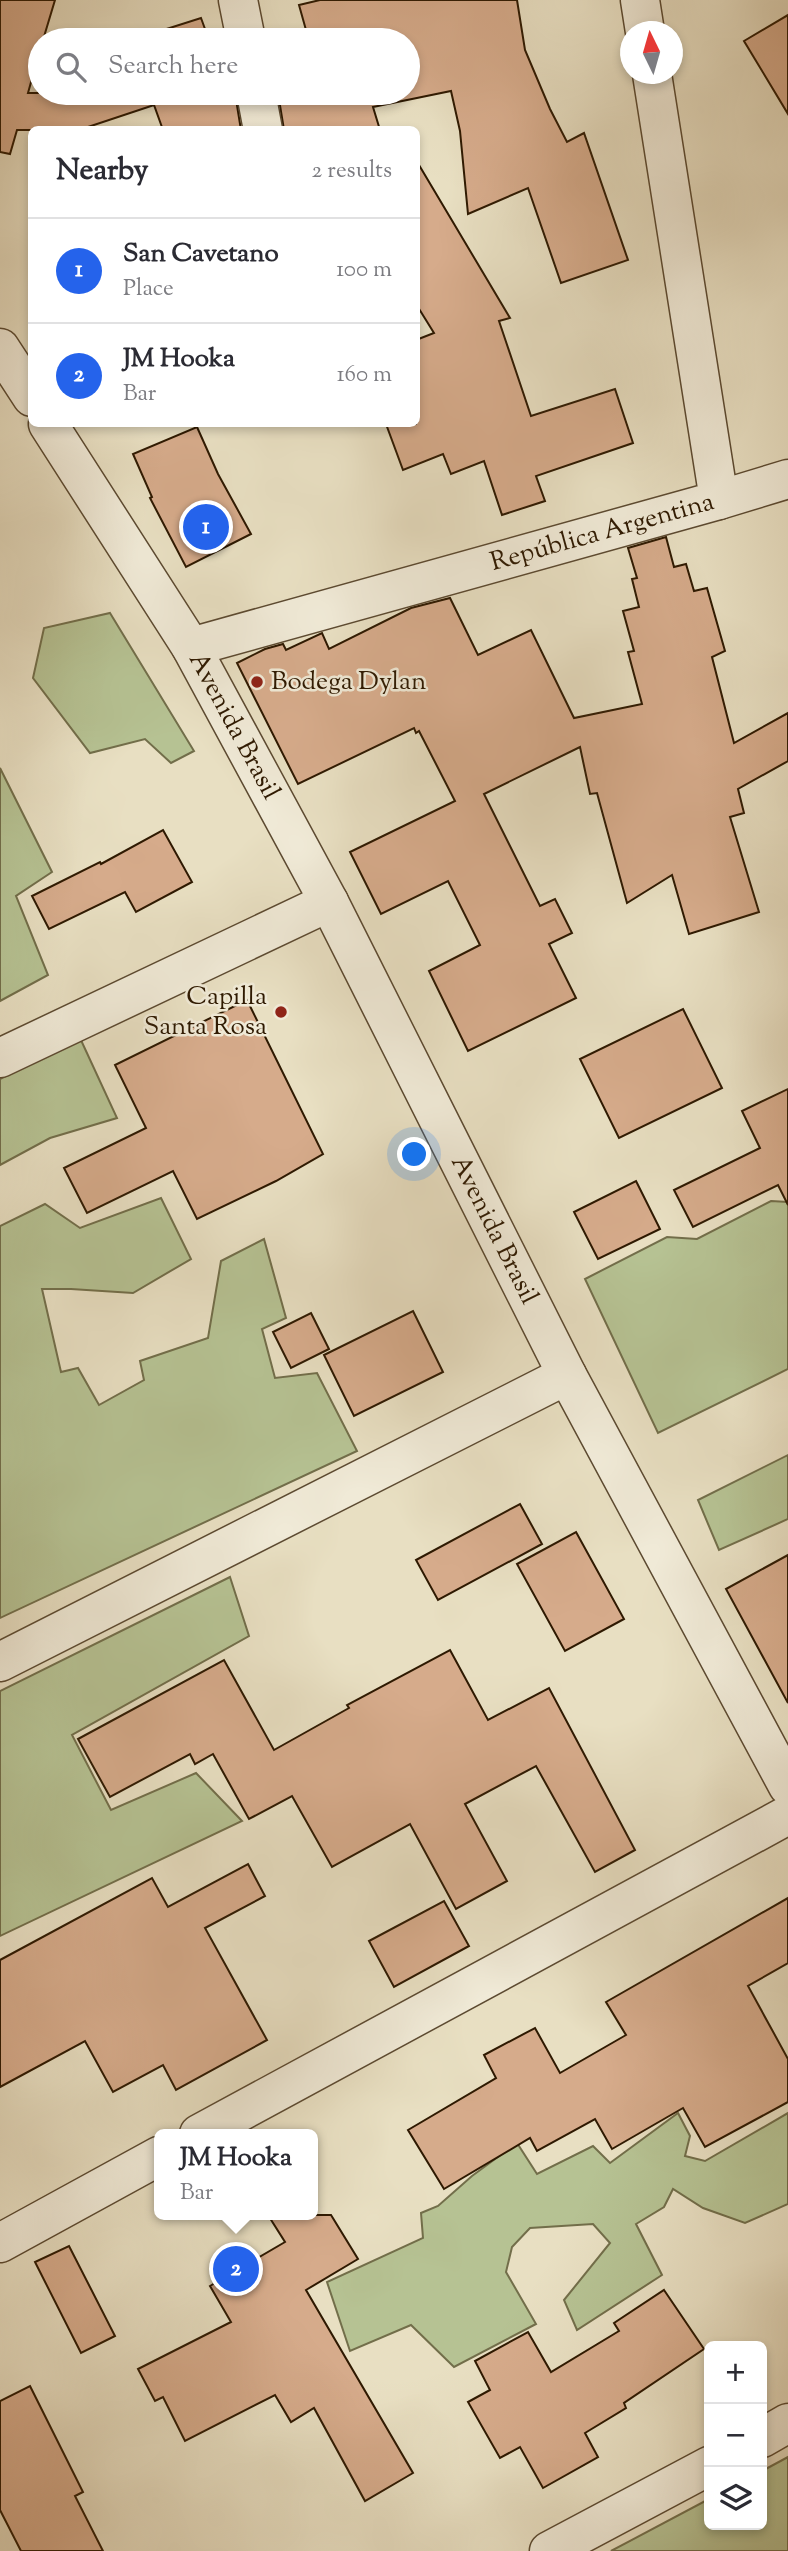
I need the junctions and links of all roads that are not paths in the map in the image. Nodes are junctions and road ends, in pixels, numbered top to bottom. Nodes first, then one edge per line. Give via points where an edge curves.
1 (238, 0) edge
2 (640, 0) edge
3 (643, 21) edge
4 (244, 28) edge
5 (654, 84) edge
6 (258, 105) edge
7 (262, 126) edge
8 (0, 348) edge
9 (28, 391) edge
10 (50, 427) edge
11 (788, 479) edge
12 (719, 500) junction
13 (191, 647) junction
14 (329, 902) junction
15 (0, 1058) edge
16 (567, 1375) junction
17 (0, 1662) edge
18 (788, 1786) edge
19 (788, 1815) edge
20 (208, 2129) edge
21 (154, 2159) edge
22 (0, 2243) edge
23 (788, 2423) edge
24 (767, 2435) edge
25 (707, 2467) edge
26 (550, 2551) edge

1 - 4 street
2 - 3 street
5 - 12 street, República Argentina
6 - 7 street
8 - 9 street
10 - 13 street, Avenida Brasil
11 - 12 street
12 - 13 street, República Argentina
13 - 14 street, Avenida Brasil
14 - 15 street
14 - 16 street, Avenida Brasil
16 - 17 street
16 - 18 street, Avenida Brasil
19 - 20 street
21 - 22 street
23 - 24 street
25 - 26 street

